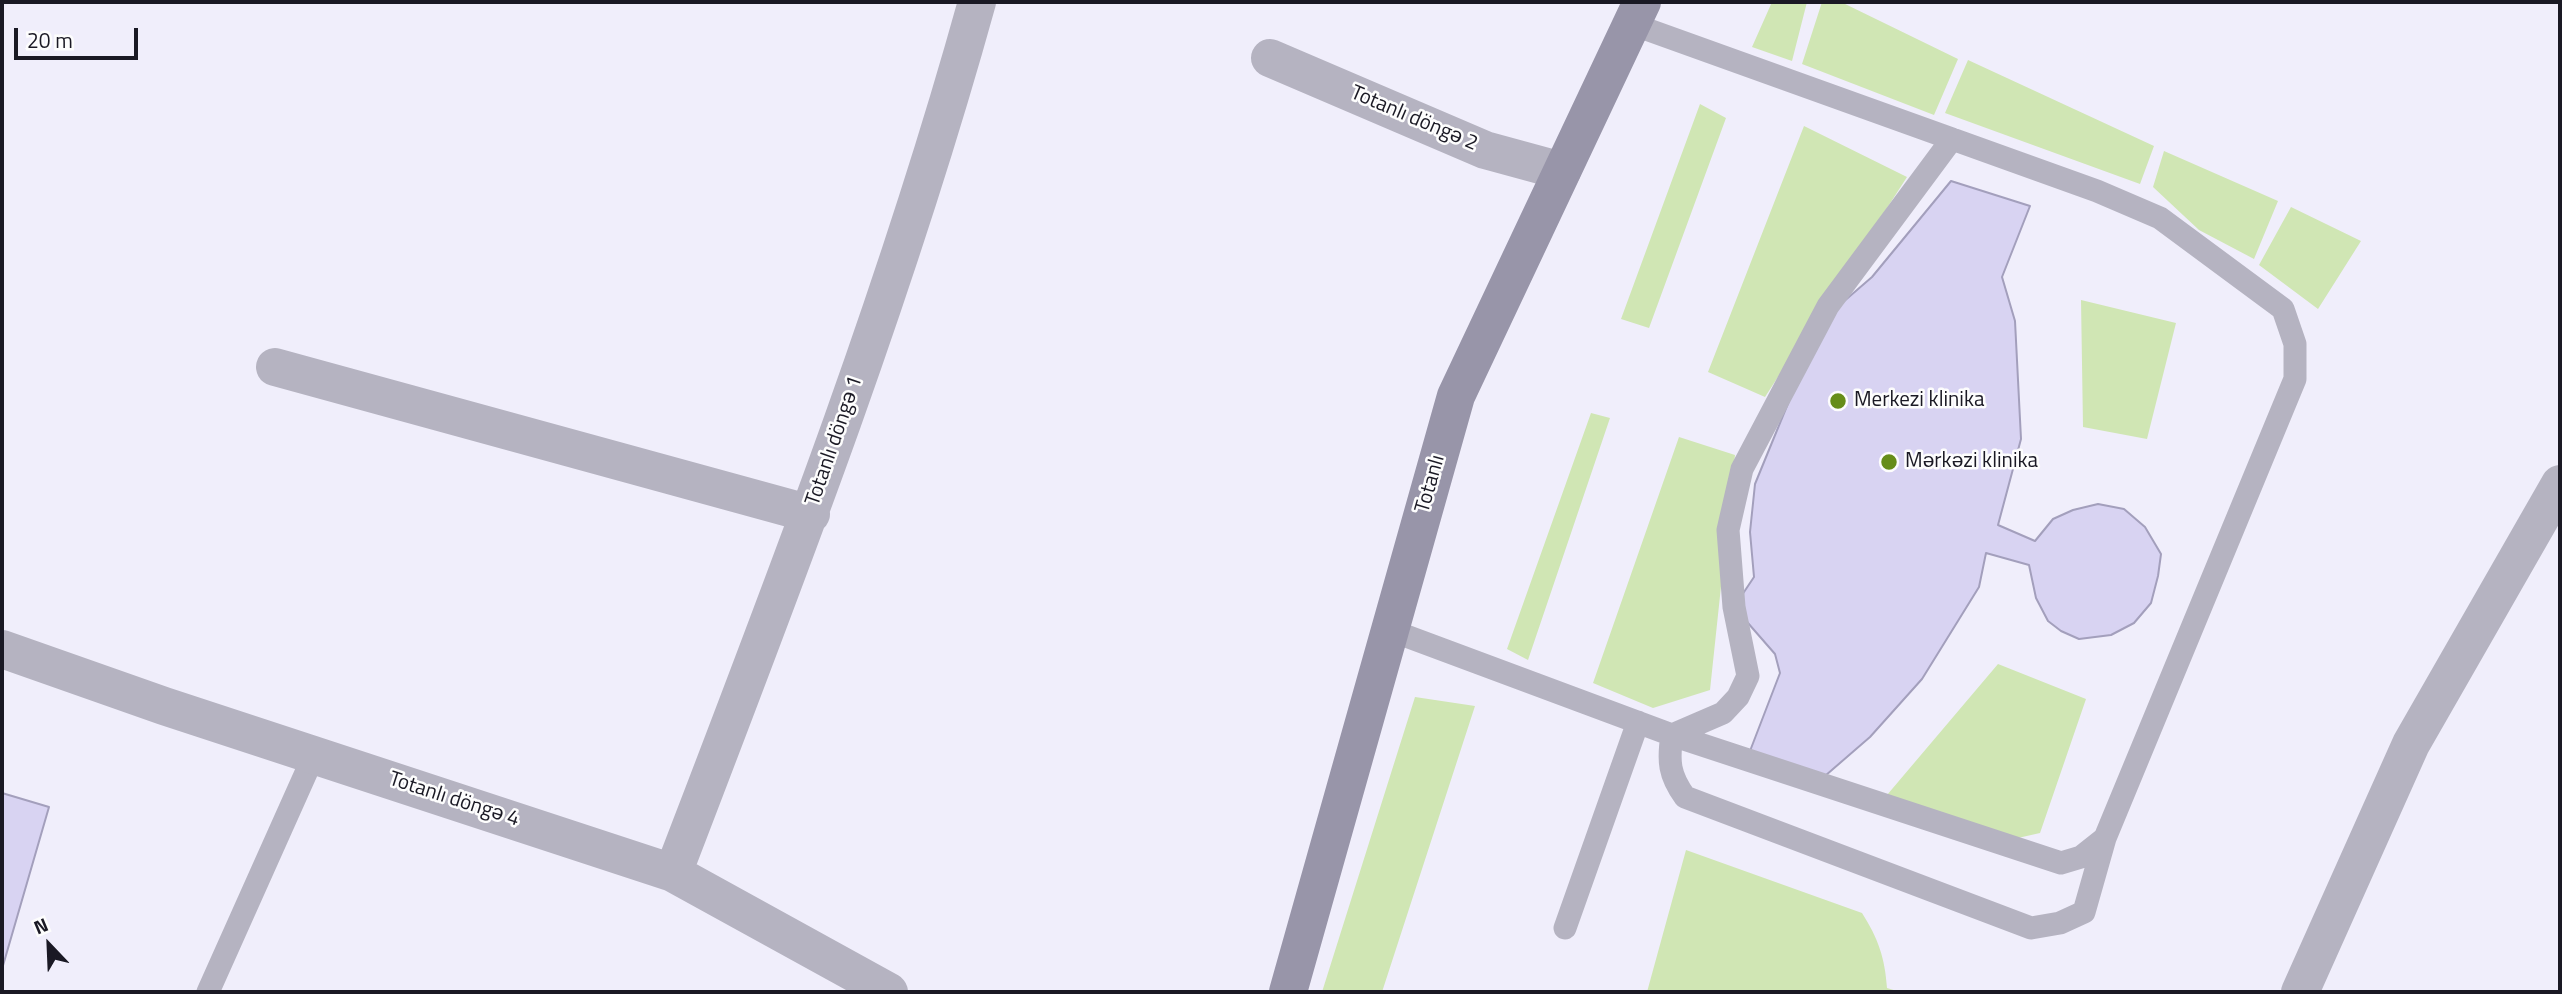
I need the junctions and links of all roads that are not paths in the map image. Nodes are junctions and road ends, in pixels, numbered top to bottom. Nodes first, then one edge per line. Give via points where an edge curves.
1 (977, 2) edge
2 (1637, 13) edge
3 (1270, 58) dead end
4 (1952, 139) junction
5 (1562, 171) junction
6 (275, 367) dead end
7 (2560, 484) edge
8 (811, 514) junction
9 (1390, 630) junction
10 (2, 649) edge
11 (1638, 722) junction
12 (1672, 735) junction
13 (314, 755) junction
14 (2105, 838) junction
15 (673, 873) junction
16 (1566, 928) dead end
17 (208, 992) edge
18 (889, 992) edge
19 (1288, 992) edge
20 (2300, 992) edge

1 - 8 street, Totanlı döngə 1 via 946,116
2 - 4 lane
2 - 5 main road, Totanlı
3 - 5 street, Totanlı döngə 2 via 1485,150
4 - 12 lane via 1828,306 1742,469 1728,530 1734,607 1748,676 1723,713
4 - 14 lane via 2160,218 2283,309 2295,344 2295,379
5 - 9 main road, Totanlı via 1456,396
6 - 8 street
7 - 20 street via 2410,744
8 - 15 street, Totanlı döngə 1
9 - 11 lane
9 - 19 main road, Totanlı
10 - 13 street, Totanlı döngə 4
11 - 12 lane
11 - 16 lane
12 - 14 lane via 2061,863 2081,857
12 - 14 lane via 1668,759 1672,778 1685,797 2031,928 2060,923 2084,912
13 - 15 street, Totanlı döngə 4
13 - 17 lane
15 - 18 street, Totanlı döngə 4

